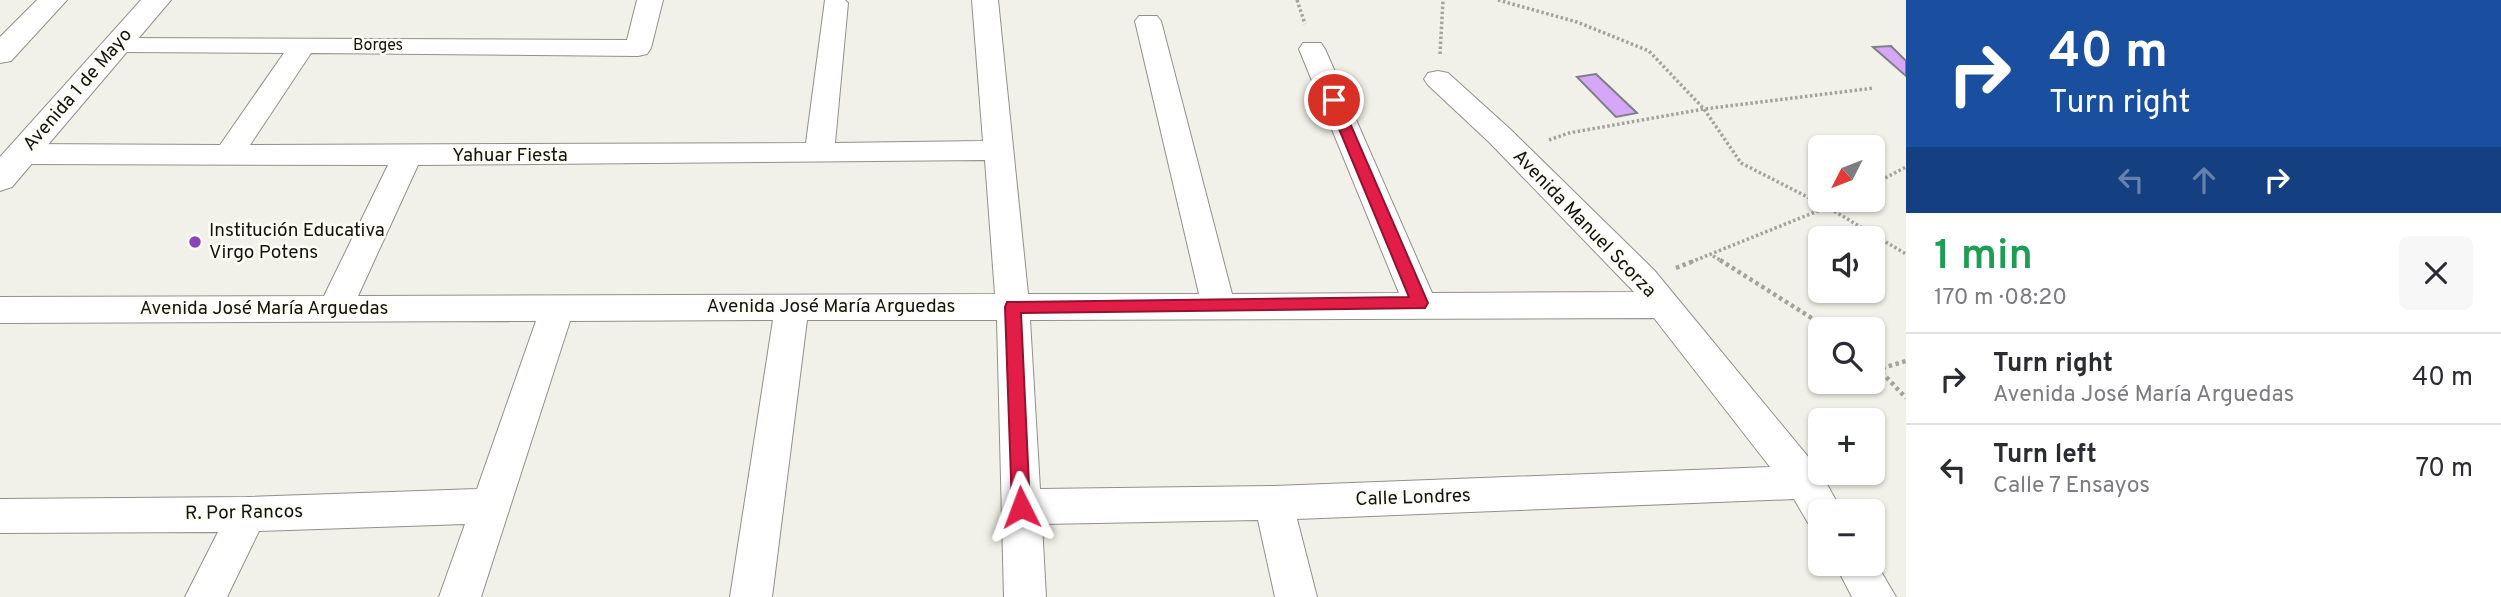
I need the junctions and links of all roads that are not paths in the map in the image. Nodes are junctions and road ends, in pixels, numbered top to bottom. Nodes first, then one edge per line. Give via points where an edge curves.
1 (53, 0) edge
2 (157, 0) edge
3 (650, 0) edge
4 (985, 0) edge
5 (835, 3) dead end
6 (1148, 22) dead end
7 (119, 44) junction
8 (303, 45) junction
9 (1312, 49) dead end
10 (0, 54) edge
11 (1438, 79) road end
12 (999, 150) junction
13 (819, 153) junction
14 (21, 154) junction
15 (228, 155) junction
16 (408, 155) junction
17 (0, 179) edge
18 (1420, 303) junction
19 (1663, 305) junction
20 (1219, 306) junction
21 (792, 307) junction
22 (1013, 307) junction
23 (557, 308) junction
24 (335, 309) junction
25 (0, 310) edge
26 (1814, 497) edge
27 (1274, 503) junction
28 (489, 506) junction
29 (1021, 507) junction
30 (247, 514) junction
31 (0, 516) edge
32 (1862, 576) edge
33 (206, 597) edge
34 (460, 597) edge
35 (751, 597) edge
36 (1025, 597) edge
37 (1296, 597) edge
38 (1875, 597) edge

1 - 10 main road
2 - 7 main road, Avenida 1 de Mayo
3 - 8 street, Borges via 638,48
4 - 12 street
5 - 13 street
6 - 20 street
7 - 8 street, Borges
7 - 14 main road, Avenida 1 de Mayo
8 - 15 street
9 - 18 street
11 - 19 street, Avenida Manuel Scorza
12 - 13 street, Yahuar Fiesta
12 - 22 street
13 - 16 street, Yahuar Fiesta
14 - 15 street, Yahuar Fiesta
14 - 17 main road, Avenida 1 de Mayo
15 - 16 street, Yahuar Fiesta
16 - 24 street
18 - 19 street, Avenida José María Arguedas
18 - 20 street, Avenida José María Arguedas
19 - 26 street, Avenida Manuel Scorza
20 - 22 street, Avenida José María Arguedas
21 - 22 street, Avenida José María Arguedas
21 - 23 street, Avenida José María Arguedas
21 - 35 street
22 - 29 street
23 - 24 street, Avenida José María Arguedas
23 - 28 street
24 - 25 street, Avenida José María Arguedas
26 - 27 street, Calle Londres
27 - 29 street, Calle Londres
27 - 37 street
28 - 30 street, R. Por Rancos
28 - 34 street
29 - 36 street
30 - 31 street, R. Por Rancos
30 - 33 street
32 - 38 street

